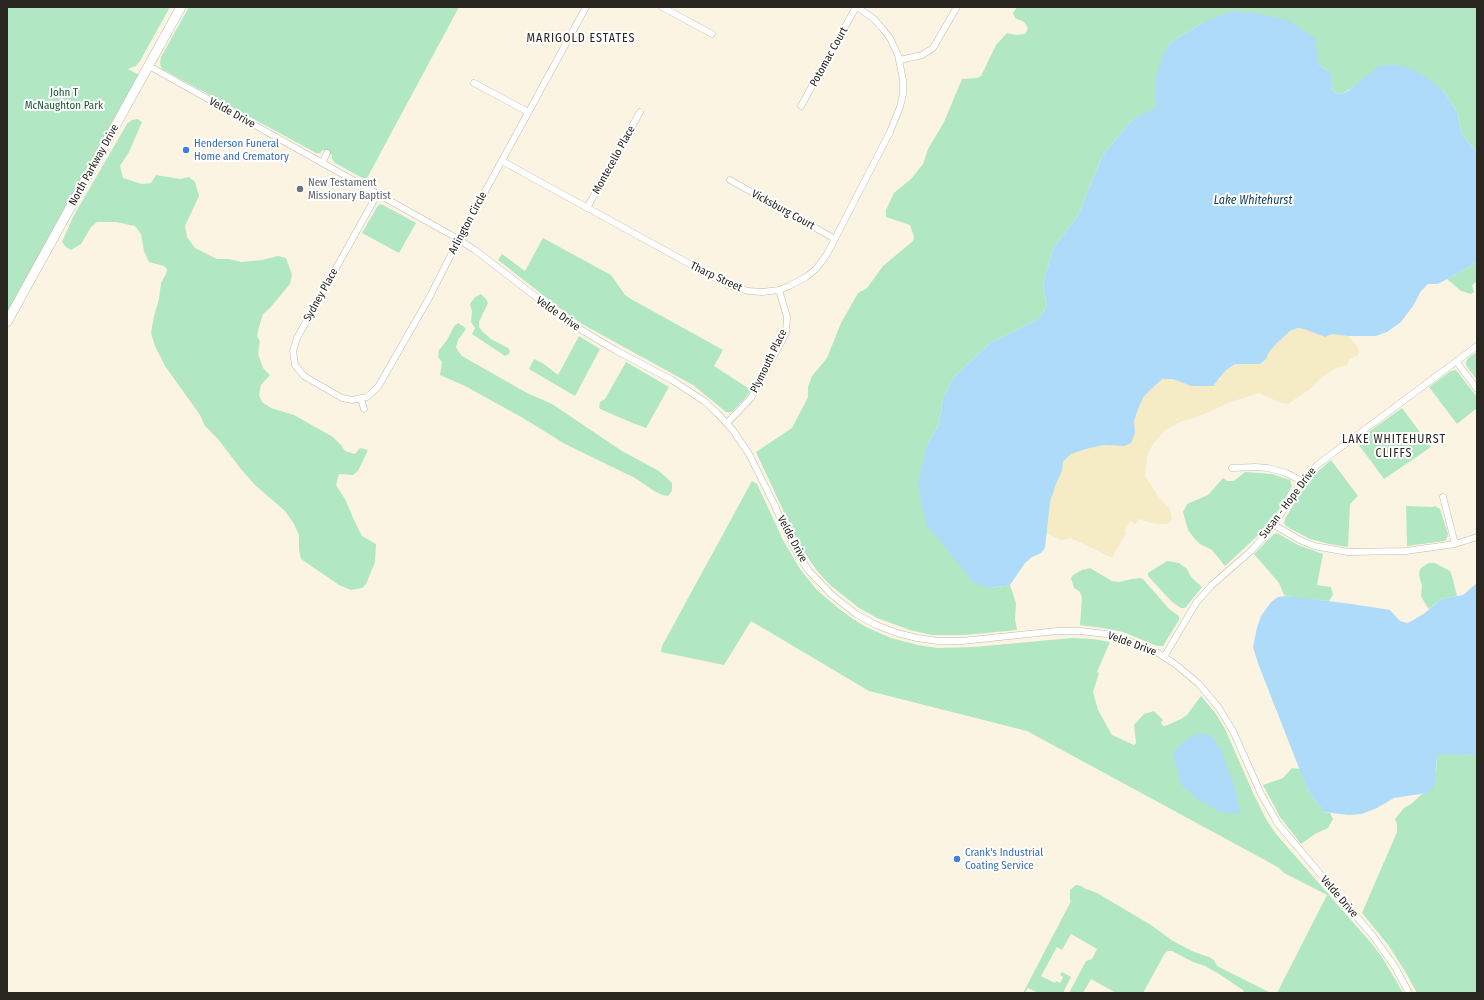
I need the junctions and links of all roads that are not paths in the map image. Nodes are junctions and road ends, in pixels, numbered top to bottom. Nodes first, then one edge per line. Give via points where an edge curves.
1 (181, 7) edge
2 (586, 7) edge
3 (662, 7) edge
4 (856, 7) edge
5 (957, 7) edge
6 (712, 34) dead end
7 (900, 60) junction
8 (148, 66) junction
9 (474, 82) dead end
10 (801, 106) dead end
11 (528, 112) junction
12 (640, 112) dead end
13 (327, 153) dead end
14 (502, 161) junction
15 (322, 163) junction
16 (730, 180) dead end
17 (378, 194) junction
18 (587, 208) junction
19 (459, 239) junction
20 (836, 239) junction
21 (779, 290) junction
22 (7, 322) edge
23 (1477, 346) edge
24 (1456, 361) junction
25 (1477, 389) edge
26 (361, 399) junction
27 (364, 409) dead end
28 (727, 423) junction
29 (1232, 468) dead end
30 (1302, 481) junction
31 (1443, 497) dead end
32 (1274, 525) junction
33 (1477, 536) edge
34 (1455, 544) junction
35 (1164, 656) junction
36 (1409, 993) edge

1 - 8 main road, North Parkway Drive
2 - 11 street, Arlington Circle
3 - 6 street
4 - 7 street via 882,28
4 - 10 street, Potomac Court
5 - 7 street via 933,48 922,55
7 - 20 street, Tharp Street via 903,86 898,114
8 - 15 street, Velde Drive
8 - 22 main road, North Parkway Drive
9 - 11 street
11 - 14 street, Arlington Circle
12 - 18 street, Montecello Place
13 - 15 street
14 - 18 street, Tharp Street
14 - 19 street, Arlington Circle
15 - 17 street, Velde Drive
16 - 20 street, Vicksburg Court
17 - 19 street, Velde Drive
17 - 26 street, Sydney Place via 294,347 294,361 301,374 347,400
18 - 21 street, Tharp Street via 728,285 756,292
19 - 26 street, Arlington Circle via 429,298 378,387 372,394
19 - 28 street, Velde Drive via 570,323 688,390 712,407
20 - 21 street, Tharp Street via 816,269 800,281
21 - 28 street, Plymouth Place via 786,317 786,333 751,398
23 - 24 street, Susan - Hope Drive
24 - 25 street
24 - 30 street, Susan - Hope Drive via 1322,461
26 - 27 street
28 - 35 street, Velde Drive via 750,454 786,532 809,571 840,602 866,620 897,633 938,641 1080,631 1132,642
29 - 30 street via 1268,468
30 - 32 street, Susan - Hope Drive
31 - 34 street
32 - 34 street via 1314,546 1348,552 1406,551
32 - 35 street, Susan - Hope Drive via 1252,550 1206,591 1190,612
33 - 34 street
35 - 36 street, Velde Drive via 1190,676 1216,703 1233,731 1261,794 1278,824 1373,936 1395,967

